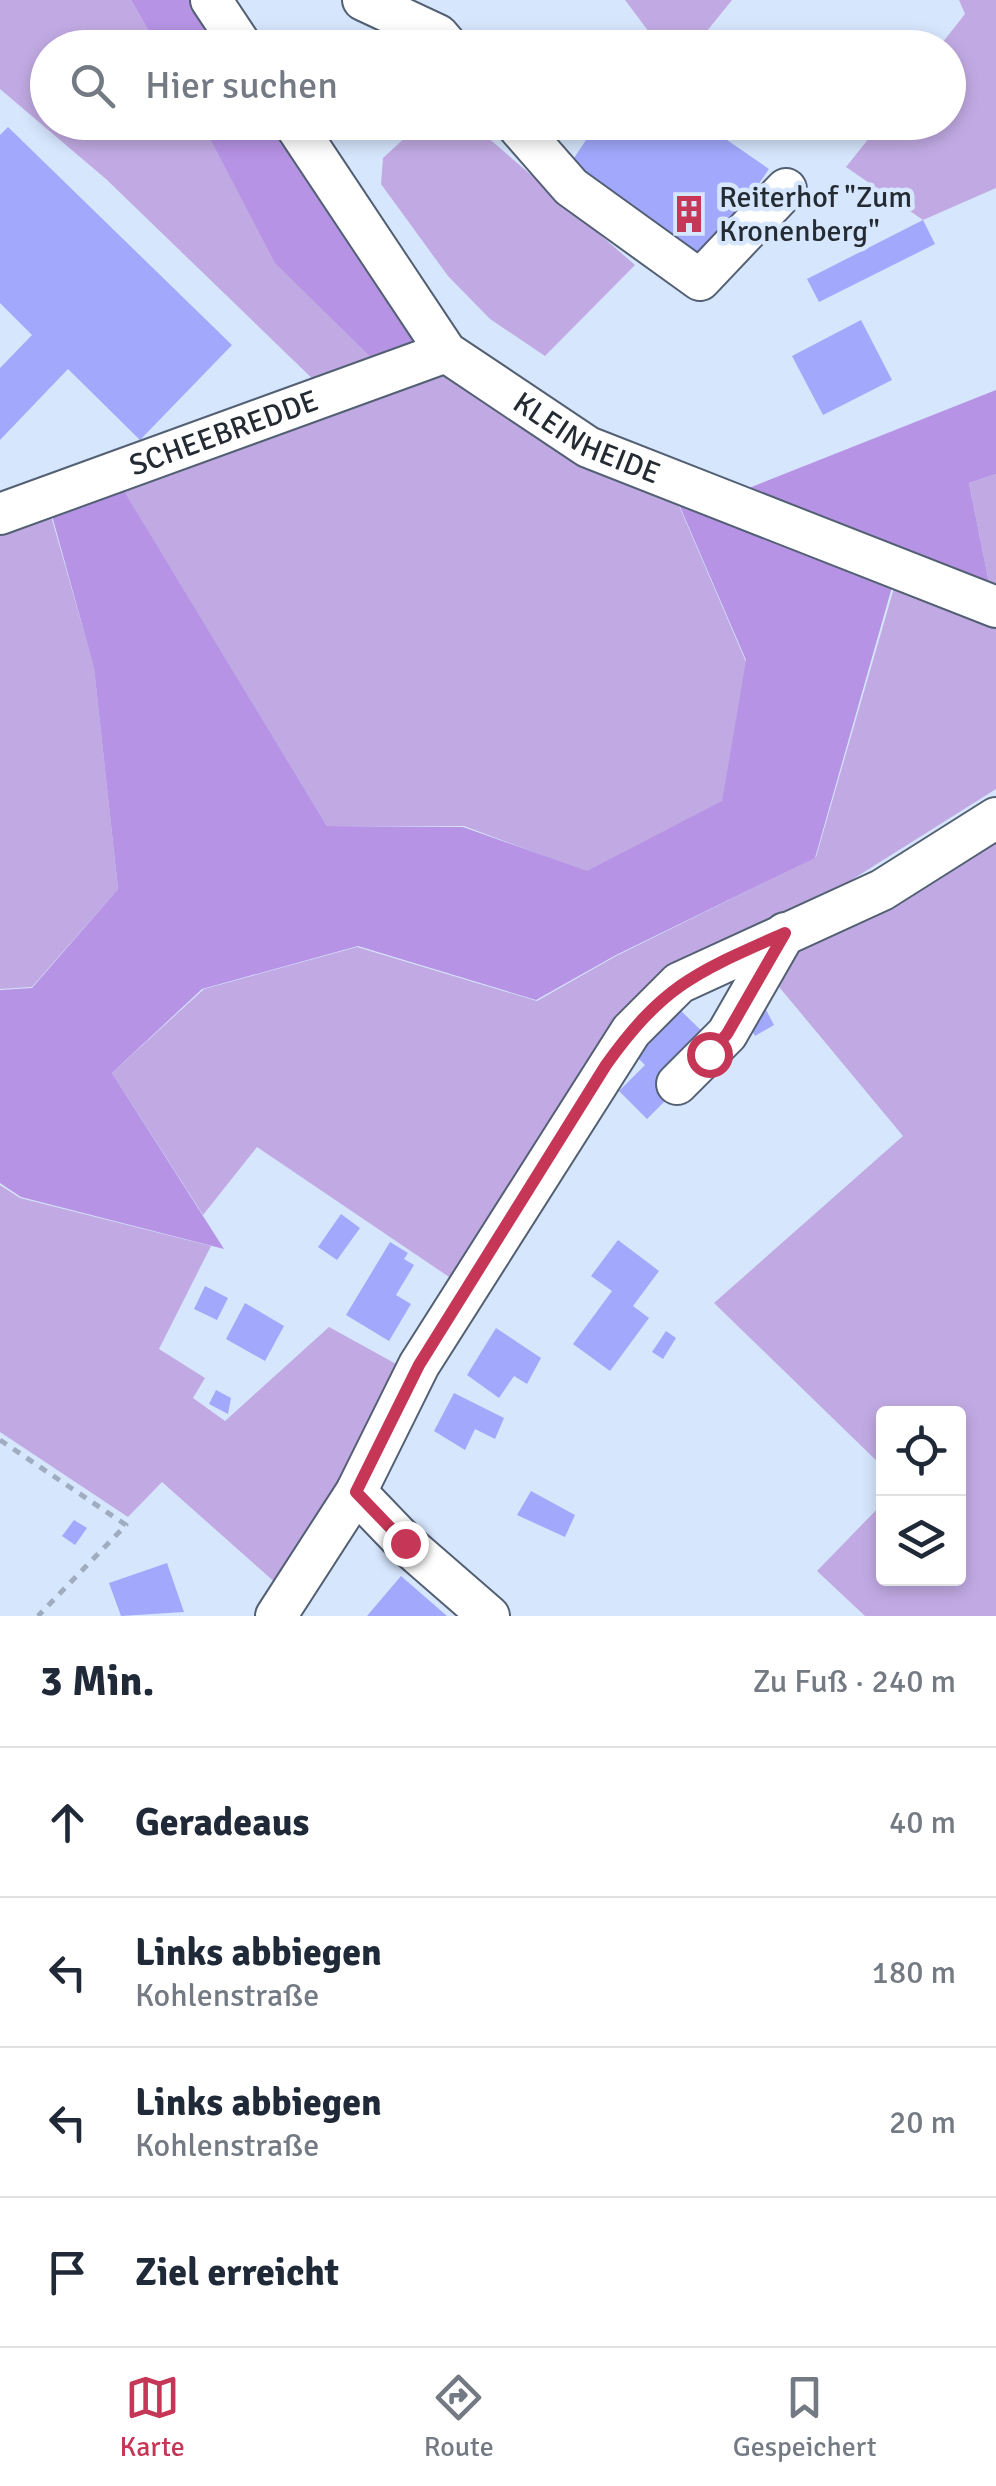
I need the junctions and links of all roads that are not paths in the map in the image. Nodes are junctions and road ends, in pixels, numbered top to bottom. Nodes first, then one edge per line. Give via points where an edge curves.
1 (210, 0) edge
2 (363, 0) edge
3 (230, 30) edge
4 (427, 30) edge
5 (305, 140) edge
6 (530, 140) edge
7 (786, 189) dead end
8 (446, 352) junction
9 (0, 514) edge
10 (996, 607) edge
11 (996, 818) edge
12 (785, 933) junction
13 (677, 1084) dead end
14 (356, 1492) junction
15 (276, 1616) edge
16 (489, 1616) edge

1 - 3 street
2 - 4 street
5 - 8 street, KLEINHEIDE
6 - 7 street via 571,187 700,280
8 - 9 street, SCHEEBREDDE
8 - 10 street, KLEINHEIDE via 588,447
11 - 12 street via 882,890
12 - 13 street via 727,1034
12 - 14 street via 680,983 630,1030 419,1365
14 - 15 street
14 - 16 street

